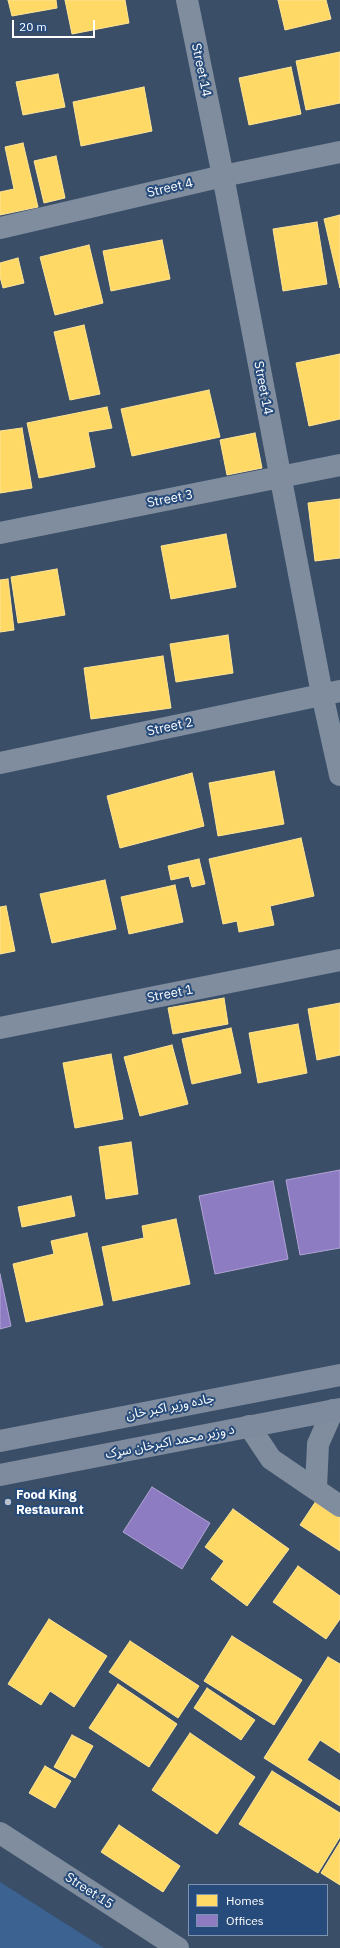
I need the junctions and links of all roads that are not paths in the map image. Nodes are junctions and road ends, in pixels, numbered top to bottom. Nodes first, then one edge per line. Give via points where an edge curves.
1 (187, 0) edge
2 (340, 152) edge
3 (223, 176) junction
4 (0, 228) edge
5 (340, 465) edge
6 (280, 478) junction
7 (0, 533) edge
8 (331, 693) edge
9 (0, 763) edge
10 (340, 776) edge
11 (340, 960) edge
12 (0, 1028) edge
13 (340, 1375) edge
14 (337, 1410) edge
15 (249, 1426) junction
16 (0, 1441) edge
17 (0, 1476) edge
18 (316, 1488) junction
19 (340, 1506) edge
20 (0, 1833) edge
21 (178, 1948) edge

1 - 3 street, Street 14
2 - 3 street, Street 4
3 - 4 street, Street 4
3 - 6 street, Street 14
5 - 6 street, Street 3
6 - 7 street, Street 3
6 - 8 street, Street 14
8 - 9 street, Street 2
8 - 10 street, Street 14
11 - 12 street, Street 1
13 - 16 main road, جاده وزیر اکبر خان
14 - 15 main road, د وزیر محمد اکبرخان سړک
14 - 18 street via 318,1444
15 - 17 main road, د وزیر محمد اکبرخان سړک
15 - 18 street via 271,1459
18 - 19 street
20 - 21 street, Street 15

